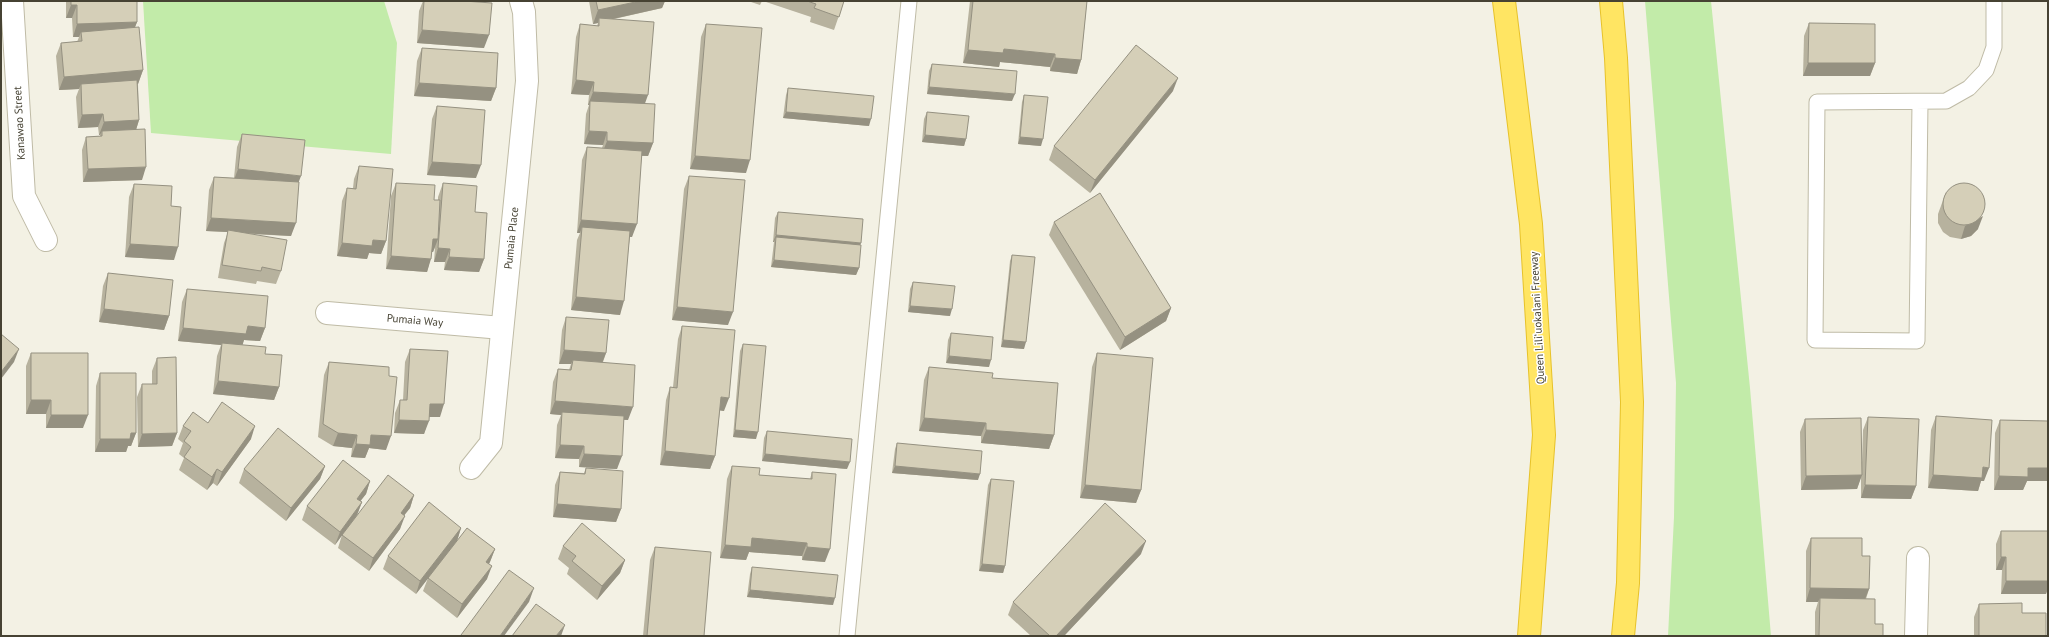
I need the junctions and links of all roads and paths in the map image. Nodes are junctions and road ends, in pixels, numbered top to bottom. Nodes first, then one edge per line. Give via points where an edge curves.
1 (12, 1) edge
2 (521, 1) edge
3 (910, 1) edge
4 (1504, 1) edge
5 (1612, 1) edge
6 (1994, 1) edge
7 (1920, 102) junction
8 (46, 240) dead end
9 (327, 313) dead end
10 (502, 328) junction
11 (471, 468) dead end
12 (1918, 558) dead end
13 (847, 636) edge
14 (1528, 636) edge
15 (1623, 636) edge
16 (1916, 636) edge

1 - 8 street, Kanawao Street via 24,196
2 - 10 street, Pumaia Place via 524,12 528,81
3 - 13 lane
4 - 14 highway, Queen Liliʻuokalani Freeway via 1531,224 1544,435
5 - 15 highway via 1632,402 1628,583
6 - 7 lane via 1994,47 1986,70 1970,88 1946,101
7 - 7 lane via 1817,102 1815,340 1917,341
9 - 10 street, Pumaia Way
10 - 11 street, Pumaia Place via 491,443
12 - 16 street

